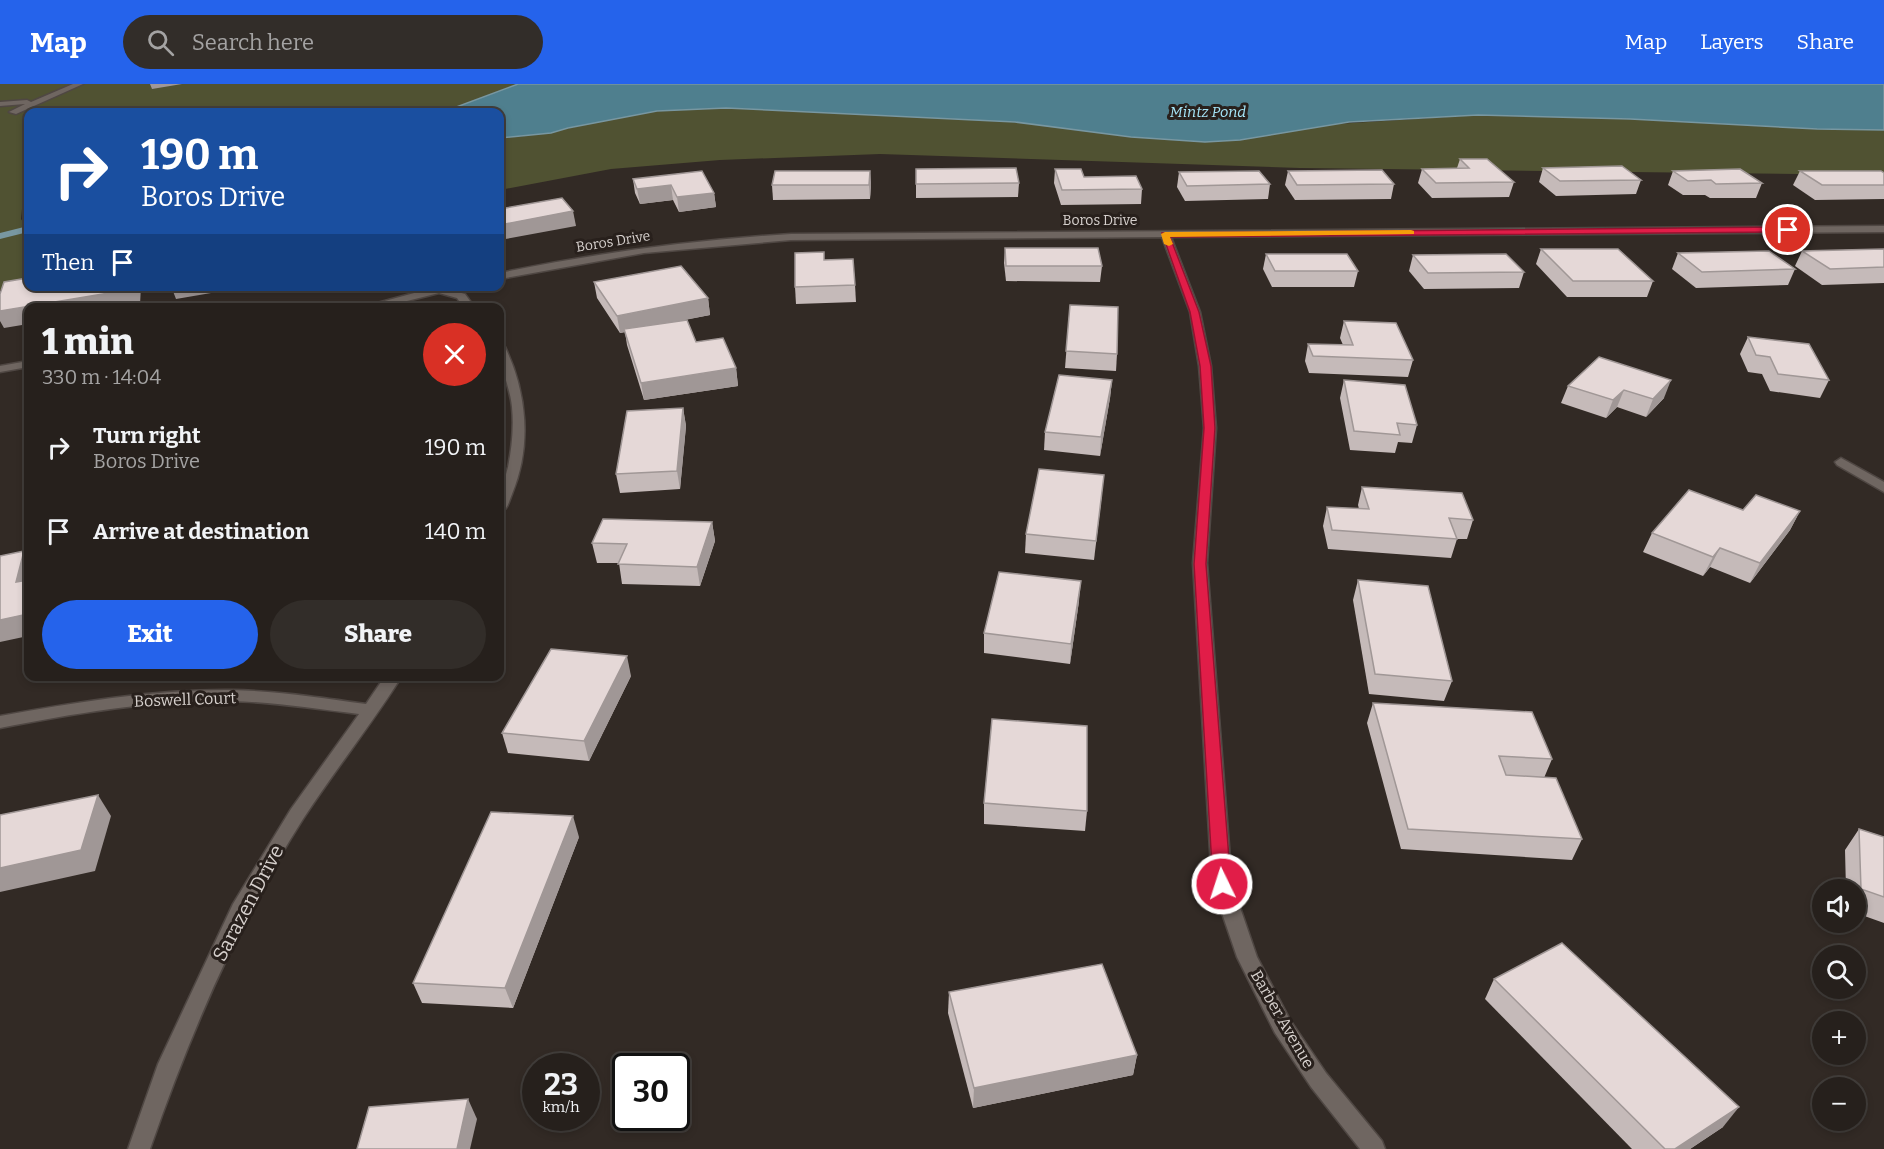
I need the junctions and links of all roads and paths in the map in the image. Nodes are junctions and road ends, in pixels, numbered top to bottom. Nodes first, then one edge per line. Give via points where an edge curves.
1 (79, 84) edge
2 (39, 101) junction
3 (0, 104) edge
4 (13, 112) dead end
5 (1884, 229) edge
6 (1165, 234) junction
7 (504, 275) edge
8 (437, 291) edge
9 (444, 291) edge
10 (385, 303) edge
11 (466, 303) edge
12 (504, 356) edge
13 (24, 365) edge
14 (0, 369) edge
15 (1841, 462) dead end
16 (1884, 488) edge
17 (504, 495) edge
18 (391, 681) edge
19 (371, 710) junction
20 (0, 722) edge
21 (139, 1149) edge
22 (1374, 1149) edge

1 - 2 street
2 - 3 street
2 - 4 street
5 - 6 street, Boros Drive
6 - 7 street, Boros Drive via 750,239 605,256
6 - 22 street, Barber Avenue via 1195,312 1205,366 1210,428 1200,564 1222,884 1231,919 1263,991 1310,1070
8 - 10 street
9 - 11 street via 461,296
12 - 17 street via 514,379 520,415 516,455
13 - 14 street
15 - 16 street
18 - 19 street, Sarazen Drive
19 - 20 street, Boswell Court via 265,697 158,698 82,706
19 - 21 street, Sarazen Drive via 297,814 240,910 169,1064

